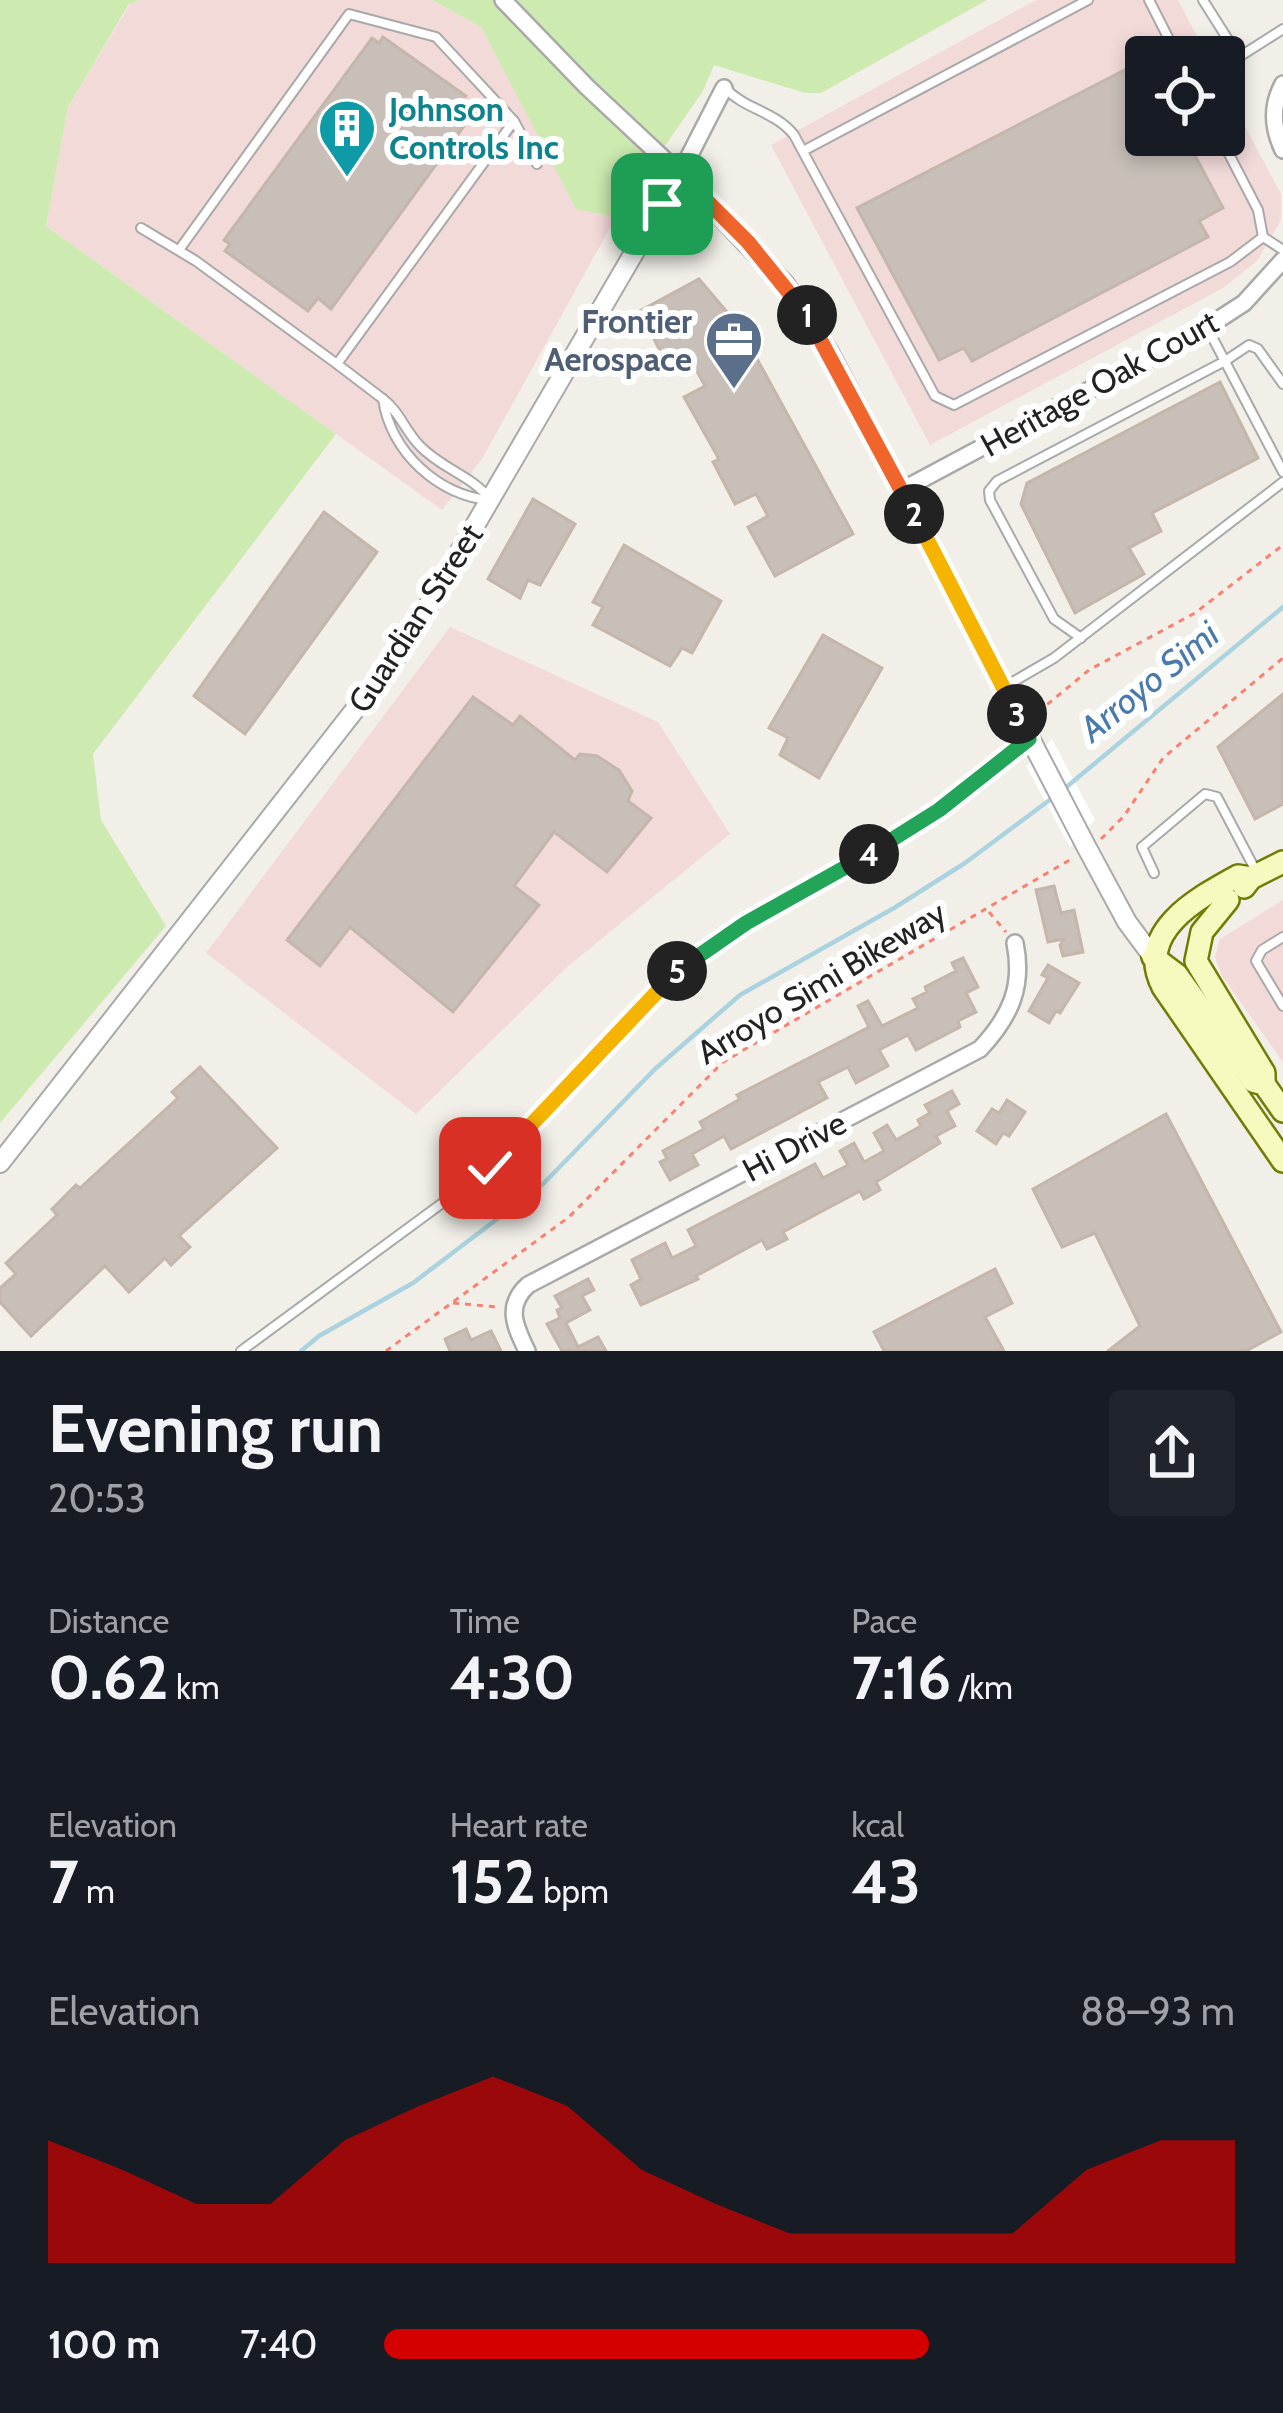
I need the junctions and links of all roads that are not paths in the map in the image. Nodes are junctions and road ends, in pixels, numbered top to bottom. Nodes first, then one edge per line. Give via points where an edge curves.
1 (503, 0) edge
2 (1088, 0) edge
3 (1149, 0) edge
4 (1203, 0) edge
5 (1283, 28) edge
6 (1167, 36) edge
7 (1283, 84) edge
8 (724, 88) joint
9 (514, 122) junction
10 (1283, 150) edge
11 (803, 151) junction
12 (1230, 156) edge
13 (537, 164) dead end
14 (680, 174) junction
15 (141, 228) dead end
16 (1263, 237) junction
17 (179, 250) junction
18 (1283, 250) edge
19 (1283, 260) edge
20 (1207, 327) junction
21 (1225, 362) junction
22 (337, 364) junction
23 (1283, 384) edge
24 (383, 399) junction
25 (1283, 472) edge
26 (1283, 482) edge
27 (902, 490) junction
28 (491, 500) junction
29 (1081, 638) junction
30 (1003, 688) junction
31 (1029, 738) junction
32 (1283, 862) edge
33 (1154, 873) dead end
34 (1254, 877) junction
35 (1228, 900) junction
36 (1283, 937) edge
37 (1015, 943) road end
38 (1153, 957) junction
39 (1283, 1006) edge
40 (1275, 1093) edge
41 (1283, 1161) edge
42 (0, 1162) edge
43 (242, 1351) edge
44 (527, 1351) edge

1 - 14 street
2 - 11 lane
3 - 6 lane
4 - 5 lane via 1239,57
7 - 10 street via 1274,104
8 - 11 lane via 782,120
8 - 14 street, Guardian Street
9 - 13 lane
9 - 17 lane via 436,37 350,14
9 - 22 lane
11 - 16 lane via 935,396 955,405 1231,262
12 - 16 lane
14 - 27 street via 785,284
14 - 28 street, Guardian Street
15 - 17 lane
16 - 18 lane
17 - 22 lane
19 - 20 street, Heritage Oak Court via 1244,303
20 - 21 lane
20 - 27 street, Heritage Oak Court
21 - 23 lane via 1254,345
21 - 25 lane
21 - 29 lane via 988,490 1054,619
22 - 24 lane
24 - 28 lane via 423,450 477,482
24 - 28 lane via 416,466 468,499
26 - 29 lane
27 - 30 street
28 - 42 street, Guardian Street via 404,647
29 - 30 lane
30 - 31 street
31 - 38 street
31 - 43 lane via 921,823 699,952 490,1168
32 - 34 main road
33 - 34 lane via 1142,847 1205,794 1216,797
34 - 35 main road
34 - 38 main road via 1238,876 1169,922
35 - 38 main road
35 - 40 main road via 1202,932 1196,961
36 - 39 lane via 1256,962
37 - 44 street, Hi Drive via 1013,1004 980,1049 528,1286 512,1308
38 - 40 main road via 1177,975 1253,1081
38 - 41 main road via 1163,987

